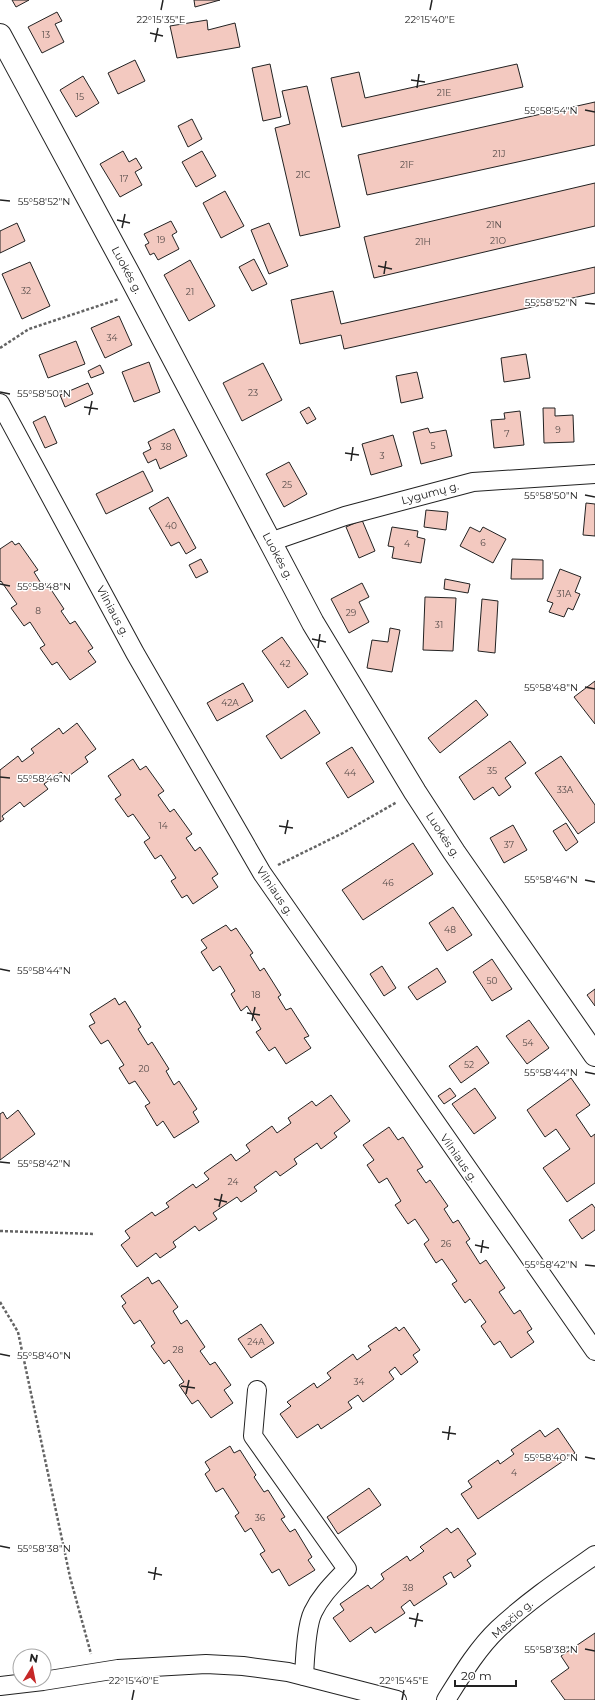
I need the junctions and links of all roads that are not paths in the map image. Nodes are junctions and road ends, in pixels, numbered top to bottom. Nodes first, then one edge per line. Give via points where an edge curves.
1 (0, 35) edge
2 (0, 403) edge
3 (595, 474) edge
4 (270, 542) junction
5 (595, 1055) edge
6 (595, 1351) edge
7 (257, 1390) dead end
8 (595, 1555) edge
9 (304, 1676) junction
10 (0, 1686) edge
11 (397, 1700) edge
12 (446, 1700) edge

1 - 4 main road, Luokės g.
2 - 6 street, Vilniaus g. via 135,653 262,873
3 - 4 street, Lygumų g. via 472,482 345,516
4 - 5 main road, Luokės g. via 313,623 415,792
7 - 9 street via 253,1436 347,1569 323,1595 312,1614
8 - 12 street, Masčio g. via 523,1607 497,1630 464,1671
9 - 10 street via 243,1666 206,1664 96,1672
9 - 11 street

